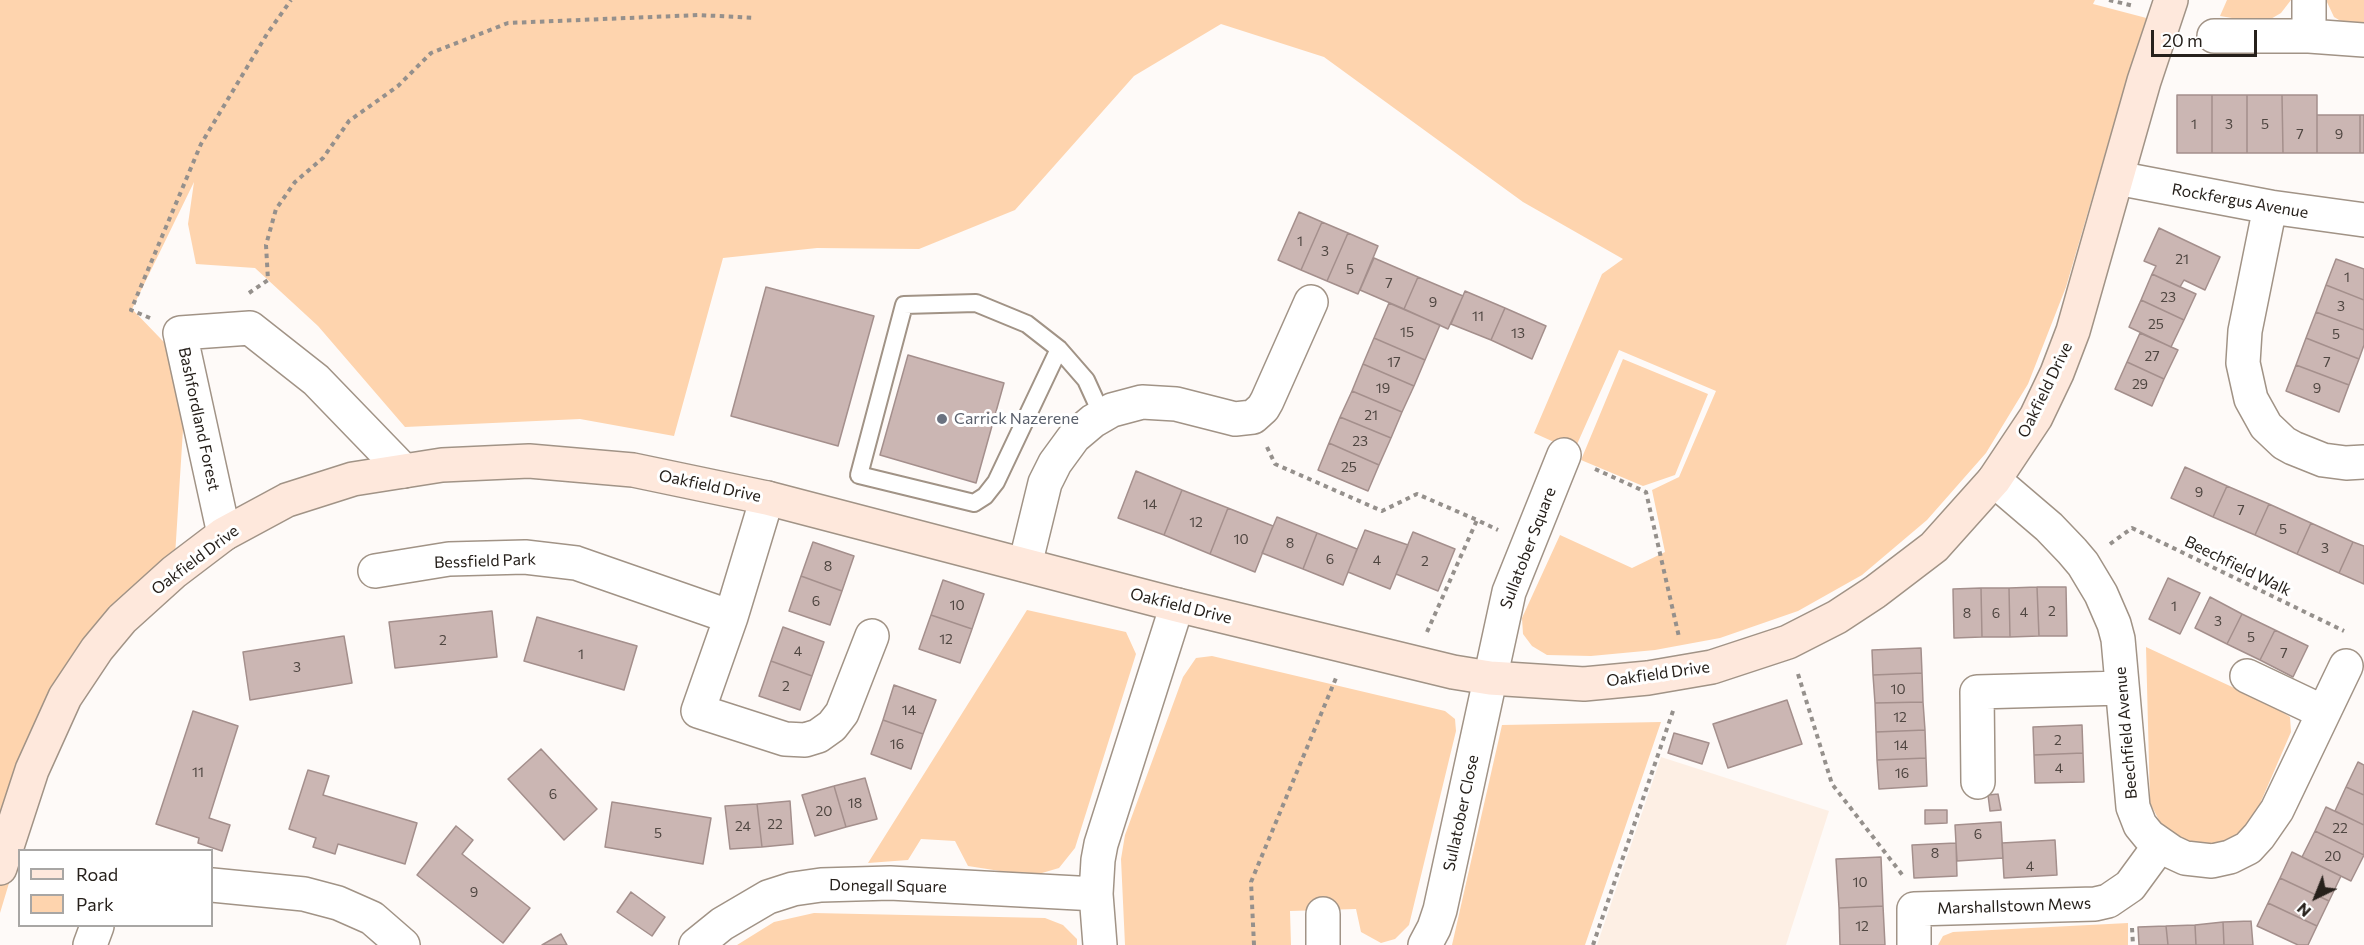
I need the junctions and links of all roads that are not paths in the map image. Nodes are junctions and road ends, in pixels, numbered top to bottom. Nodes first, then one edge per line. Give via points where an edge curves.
1 (2171, 0) edge
2 (2309, 0) edge
3 (2214, 36) dead end
4 (2309, 36) junction
5 (2364, 40) edge
6 (2117, 178) junction
7 (2270, 207) junction
8 (2364, 220) edge
9 (1311, 302) dead end
10 (1059, 349) junction
11 (1102, 415) junction
12 (1564, 455) dead end
13 (2364, 462) edge
14 (404, 471) junction
15 (1994, 480) junction
16 (767, 498) junction
17 (224, 534) junction
18 (1025, 566) junction
19 (375, 571) dead end
20 (1177, 605) junction
21 (731, 617) junction
22 (872, 636) dead end
23 (2346, 666) road end
24 (2247, 676) dead end
25 (1490, 678) junction
26 (2122, 688) junction
27 (2323, 712) junction
28 (1978, 782) dead end
29 (2160, 845) junction
30 (0, 869) edge
31 (18, 870) edge
32 (213, 885) edge
33 (1096, 894) junction
34 (97, 927) edge
35 (90, 945) edge
36 (403, 945) edge
37 (696, 945) edge
38 (1100, 945) edge
39 (1425, 945) edge
40 (1914, 945) edge

1 - 6 street, Oakfield Drive
2 - 4 street
3 - 4 street
4 - 5 street
6 - 7 street, Rockfergus Avenue
6 - 15 street, Oakfield Drive via 2057,373 2036,417
7 - 8 street, Rockfergus Avenue
7 - 13 street via 2245,331 2243,363 2251,399 2266,426 2293,448 2324,460
9 - 11 street via 1267,401 1253,417 1235,419 1153,402 1131,403
10 - 10 lane via 1027,324 976,303 904,305 859,475 974,503 996,482
10 - 11 lane via 1086,380
11 - 18 street via 1074,437 1048,474
12 - 25 street, Sullatober Square via 1509,592
14 - 16 street, Oakfield Drive via 529,461 633,470
14 - 17 street, Oakfield Drive via 353,479 286,500
14 - 17 street, Bashfordland Forest via 316,380 250,328 180,333
15 - 25 street, Oakfield Drive via 1934,547 1905,571 1837,616 1788,642 1712,667 1648,678 1584,684
15 - 26 street, Beechfield Avenue via 2083,564 2114,624
16 - 18 street, Oakfield Drive
16 - 21 street
17 - 30 street, Oakfield Drive via 122,619 97,649 65,697 32,770
18 - 20 street, Oakfield Drive
19 - 21 street, Bessfield Park via 449,558 525,557 565,562
20 - 25 street, Oakfield Drive
20 - 33 street via 1105,828
21 - 22 street via 698,711 792,740 812,738 828,730 842,713
23 - 27 street, Beechfield Avenue
24 - 27 street
25 - 39 street, Sullatober Close via 1440,910
26 - 28 street via 1977,692
26 - 29 street, Beechfield Avenue via 2133,807 2140,825
27 - 29 street, Beechfield Avenue via 2277,810 2248,848 2212,861 2185,858
29 - 40 street, Marshallstown Mews via 2130,886 2108,901 1914,909
30 - 31 street
32 - 36 street via 304,894 338,903 372,918
33 - 37 street, Donegall Square via 890,883 821,885 768,897 722,924
33 - 38 street
34 - 35 street

